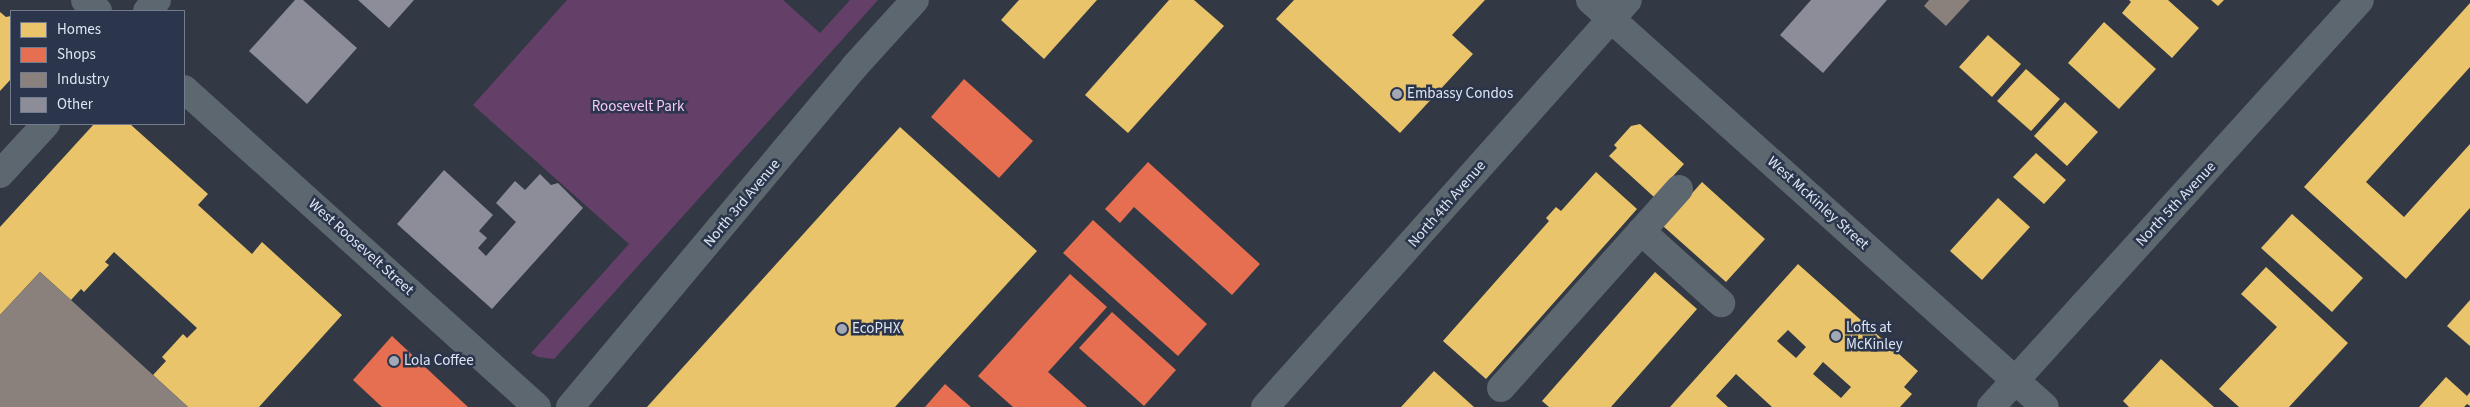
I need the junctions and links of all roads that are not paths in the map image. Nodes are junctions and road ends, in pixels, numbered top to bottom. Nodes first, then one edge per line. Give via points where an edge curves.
1 (85, 0) edge
2 (157, 0) edge
3 (915, 0) edge
4 (1590, 0) edge
5 (2360, 0) edge
6 (1619, 9) edge
7 (97, 10) edge
8 (148, 10) edge
9 (185, 90) edge
10 (45, 125) edge
11 (0, 174) edge
12 (1679, 189) dead end
13 (1641, 231) junction
14 (1721, 303) dead end
15 (2016, 380) junction
16 (1501, 388) dead end
17 (537, 407) edge
18 (570, 407) edge
19 (1265, 407) edge
20 (1991, 407) edge
21 (2046, 407) edge

1 - 7 street
2 - 8 street
3 - 18 street, North 3rd Avenue via 855,66
4 - 6 street, West McKinley Street
5 - 15 street, North 5th Avenue
6 - 15 street, West McKinley Street
6 - 19 street, North 4th Avenue
9 - 17 street, West Roosevelt Street
10 - 11 street
12 - 13 street
13 - 14 street
13 - 16 street
15 - 20 street, North 5th Avenue
15 - 21 street, West McKinley Street

